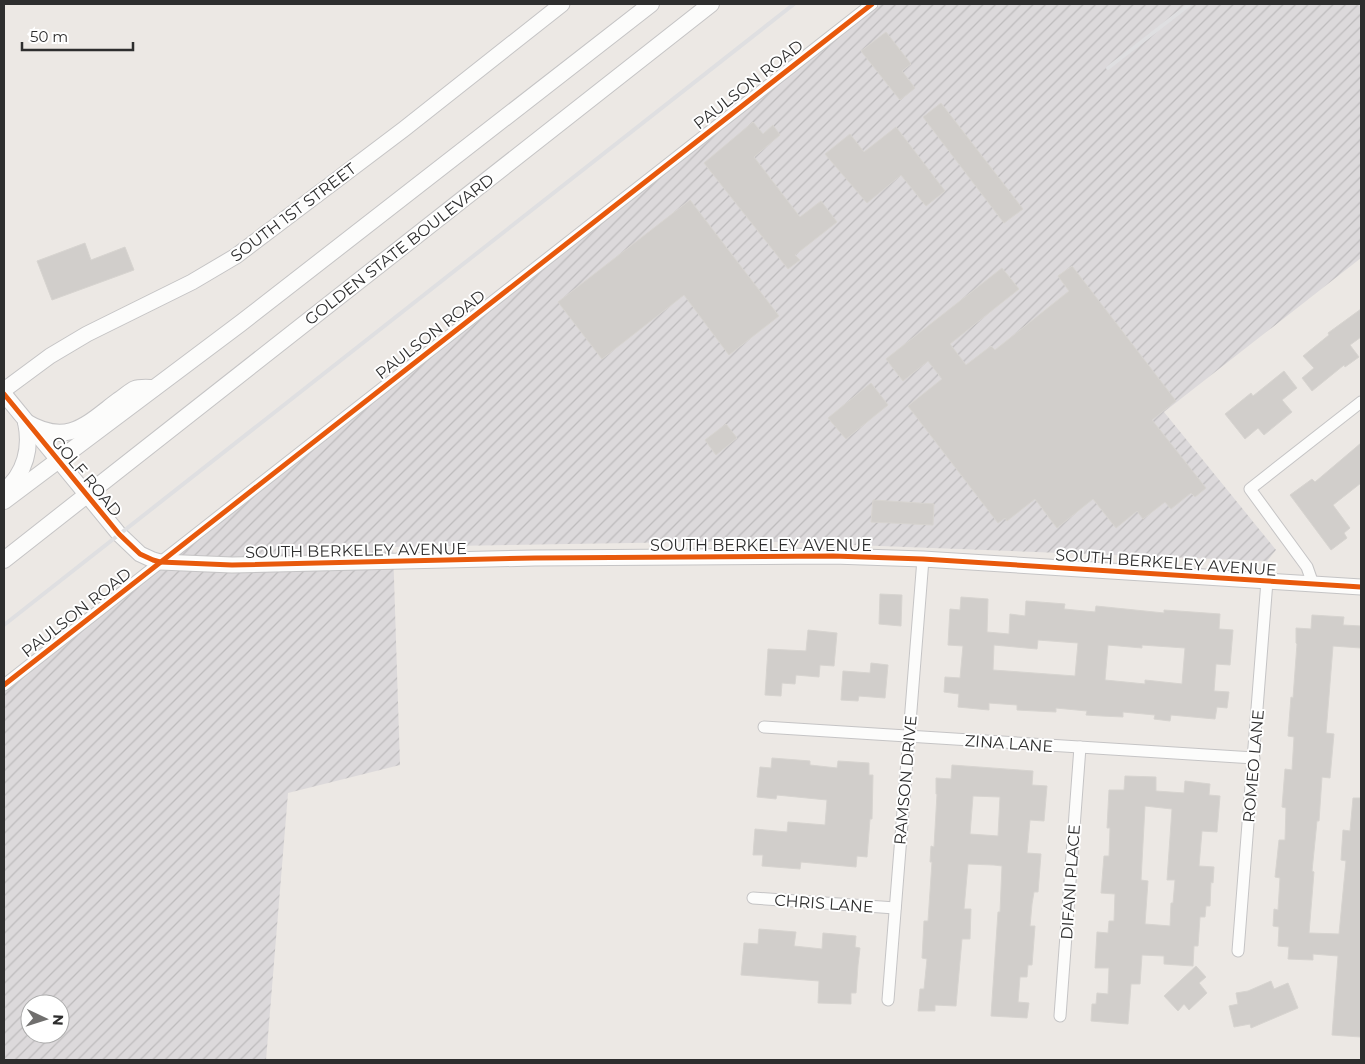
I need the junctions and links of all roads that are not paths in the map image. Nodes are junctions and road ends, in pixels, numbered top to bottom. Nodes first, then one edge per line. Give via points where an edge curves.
1 (562, 4) edge
2 (651, 4) edge
3 (711, 4) edge
4 (872, 4) edge
5 (154, 388) junction
6 (4, 390) edge
7 (4, 394) edge
8 (1361, 402) edge
9 (26, 422) junction
10 (58, 460) junction
11 (87, 495) junction
12 (4, 500) edge
13 (923, 559) junction
14 (4, 560) edge
15 (160, 562) junction
16 (1267, 581) junction
17 (1313, 584) junction
18 (1361, 587) edge
19 (4, 685) edge
20 (764, 727) dead end
21 (909, 736) junction
22 (1080, 747) junction
23 (1254, 758) junction
24 (753, 898) dead end
25 (895, 908) junction
26 (1238, 951) dead end
27 (888, 1000) dead end
28 (1060, 1016) dead end

1 - 6 street, SOUTH 1ST STREET via 236,256 192,282 87,334
2 - 5 main road via 241,324
3 - 11 main road, GOLDEN STATE BOULEVARD
4 - 15 street, PAULSON ROAD
5 - 9 main road via 135,389 74,431 48,431
5 - 10 main road
7 - 9 street, GOLF ROAD
8 - 17 street via 1250,489 1308,567
9 - 10 street, GOLF ROAD
9 - 12 main road via 27,452
10 - 11 street, GOLF ROAD
10 - 12 main road
11 - 14 main road, GOLDEN STATE BOULEVARD
11 - 15 street, GOLF ROAD via 134,549
13 - 15 street, SOUTH BERKELEY AVENUE via 747,556 232,565
13 - 16 street, SOUTH BERKELEY AVENUE
13 - 21 street, RAMSON DRIVE
15 - 19 street, PAULSON ROAD
16 - 17 street, SOUTH BERKELEY AVENUE
16 - 23 street, ROMEO LANE
17 - 18 street, SOUTH BERKELEY AVENUE
20 - 21 street, ZINA LANE
21 - 22 street, ZINA LANE
21 - 25 street, RAMSON DRIVE
22 - 23 street, ZINA LANE
22 - 28 street, DIFANI PLACE
23 - 26 street, ROMEO LANE
24 - 25 street, CHRIS LANE
25 - 27 street, RAMSON DRIVE

